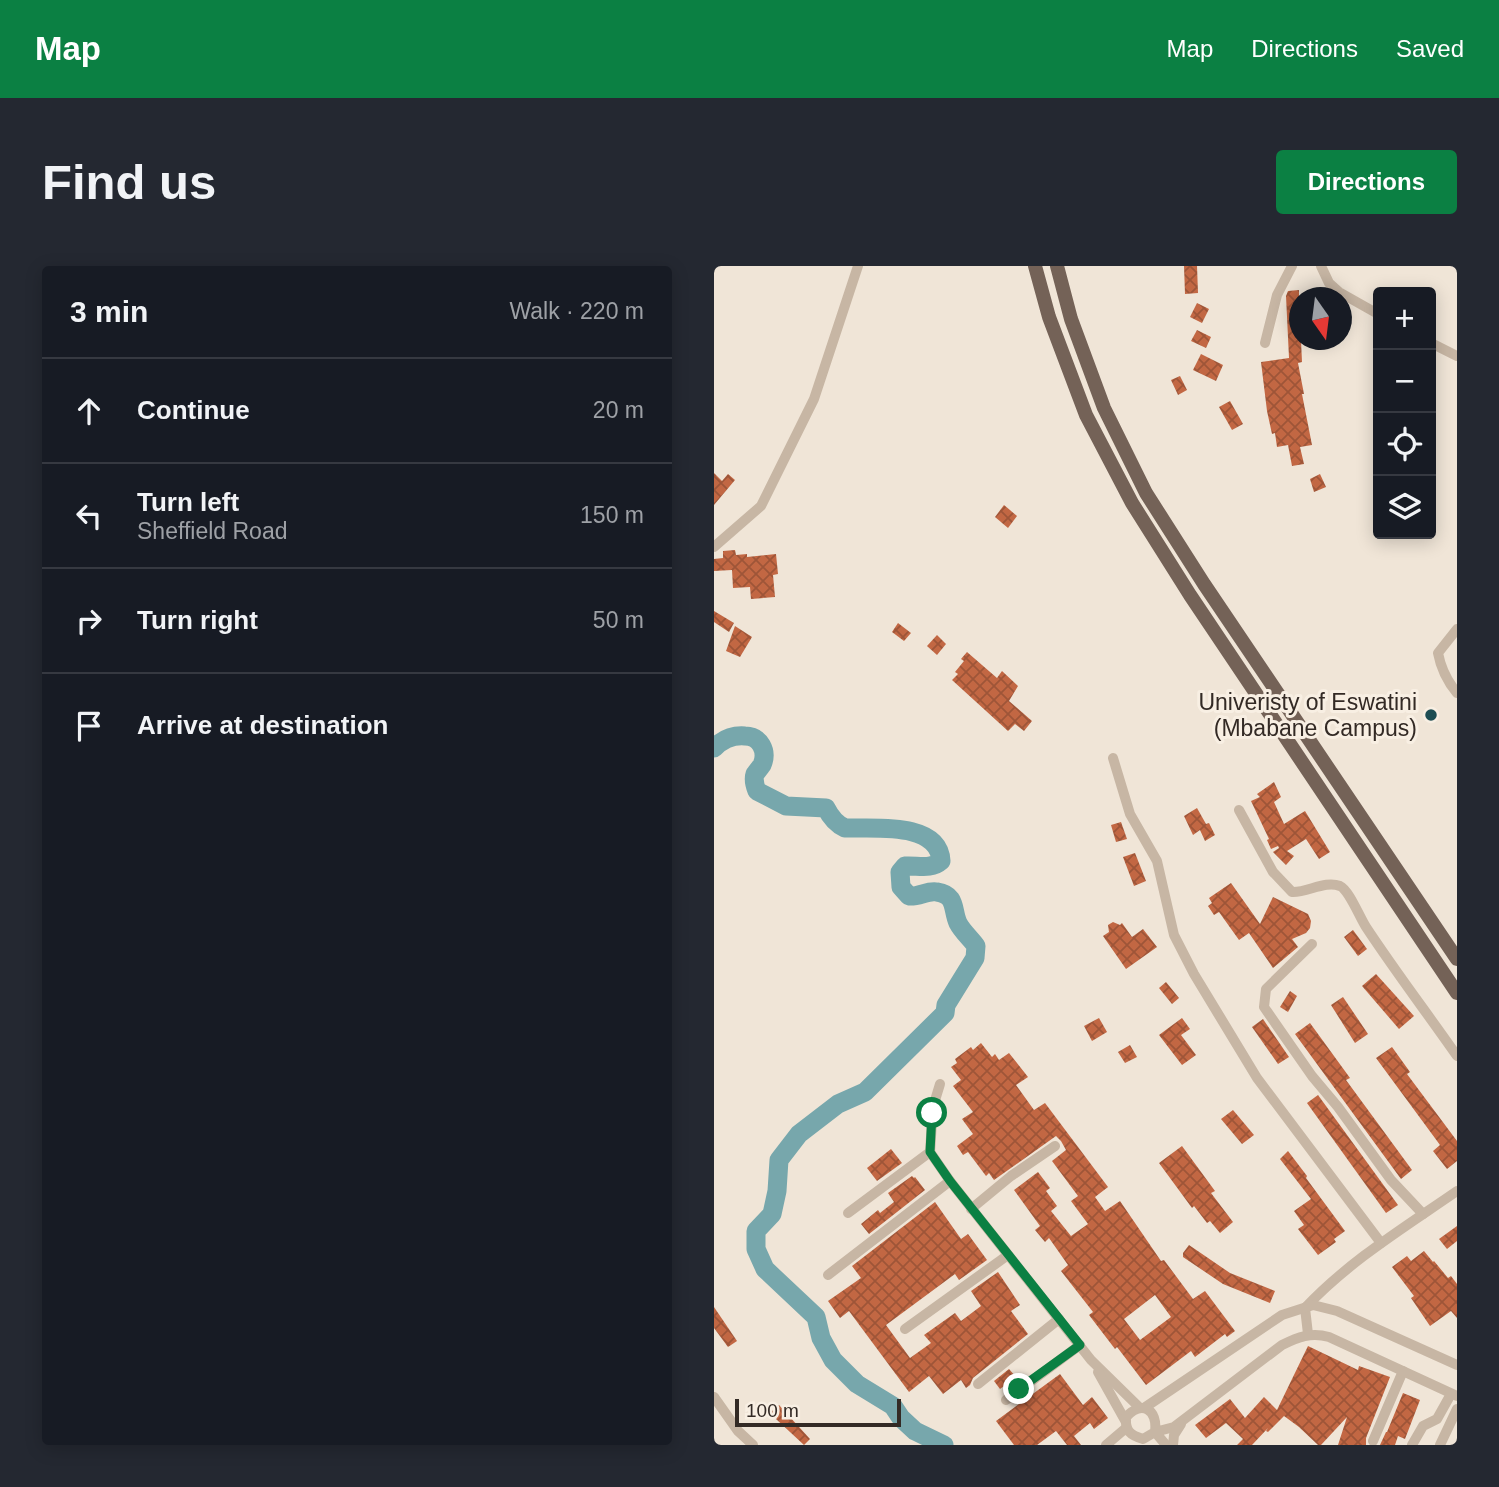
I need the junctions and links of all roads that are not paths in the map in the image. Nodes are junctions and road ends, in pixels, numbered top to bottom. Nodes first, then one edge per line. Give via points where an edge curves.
1 (858, 266) edge
2 (1035, 266) edge
3 (1058, 266) edge
4 (1292, 266) edge
5 (1321, 266) edge
6 (1373, 311) edge
7 (1265, 343) dead end
8 (1436, 346) edge
9 (1457, 356) edge
10 (714, 547) edge
11 (1457, 629) edge
12 (1457, 693) edge
13 (1113, 758) dead end
14 (1239, 810) dead end
15 (1312, 944) dead end
16 (1457, 959) edge
17 (1457, 993) edge
18 (1457, 1056) edge
19 (940, 1084) dead end
20 (1055, 1146) dead end
21 (930, 1152) junction
22 (950, 1181) junction
23 (1457, 1191) edge
24 (971, 1209) junction
25 (848, 1213) dead end
26 (1423, 1214) junction
27 (1381, 1243) junction
28 (1008, 1255) junction
29 (828, 1275) dead end
30 (1305, 1308) junction
31 (1059, 1319) junction
32 (905, 1328) dead end
33 (1308, 1335) junction
34 (1080, 1345) junction
35 (1091, 1360) junction
36 (1457, 1365) edge
37 (1403, 1371) junction
38 (978, 1384) dead end
39 (1454, 1395) edge
40 (714, 1397) edge
41 (1006, 1400) dead end
42 (1142, 1408) junction
43 (1457, 1409) edge
44 (1182, 1422) junction
45 (1126, 1425) junction
46 (738, 1431) junction
47 (1155, 1432) junction
48 (1373, 1441) dead end
49 (1146, 1442) edge
50 (735, 1445) edge
51 (753, 1445) edge
52 (1106, 1445) edge
53 (1166, 1445) edge
54 (1173, 1445) edge
55 (1412, 1445) edge
56 (1440, 1445) edge

1 - 10 street via 814,399 761,506
2 - 17 main road via 1086,415 1132,503
3 - 16 main road via 1071,318 1104,408 1146,493
4 - 7 street via 1277,295
5 - 6 street via 1339,292
8 - 9 street
11 - 12 street via 1438,653 1440,666
13 - 27 street via 1130,814 1157,861 1174,935 1194,974 1257,1078
14 - 18 street via 1273,872 1292,892 1327,886 1345,890 1365,926
15 - 26 street via 1266,989 1264,1007 1391,1180
19 - 21 street via 932,1113
20 - 24 street
21 - 22 street
21 - 25 street
22 - 24 street
22 - 29 street
23 - 26 street
24 - 28 street
26 - 27 street
27 - 30 street via 1324,1287
28 - 31 street
28 - 32 street
30 - 33 street
30 - 36 street via 1313,1304 1337,1311
30 - 42 street via 1283,1315
31 - 34 street
31 - 38 street
33 - 37 street via 1329,1337
33 - 44 street via 1282,1345
34 - 35 street
34 - 41 street
35 - 42 street
35 - 45 street
37 - 39 street
37 - 48 street
39 - 55 street via 1437,1419 1423,1426
40 - 46 street
42 - 45 street via 1133,1409
42 - 47 street via 1153,1413
43 - 56 street
44 - 47 street
44 - 54 street
45 - 49 street via 1132,1436
45 - 52 street
46 - 50 street
46 - 51 street
47 - 49 street
47 - 53 street

